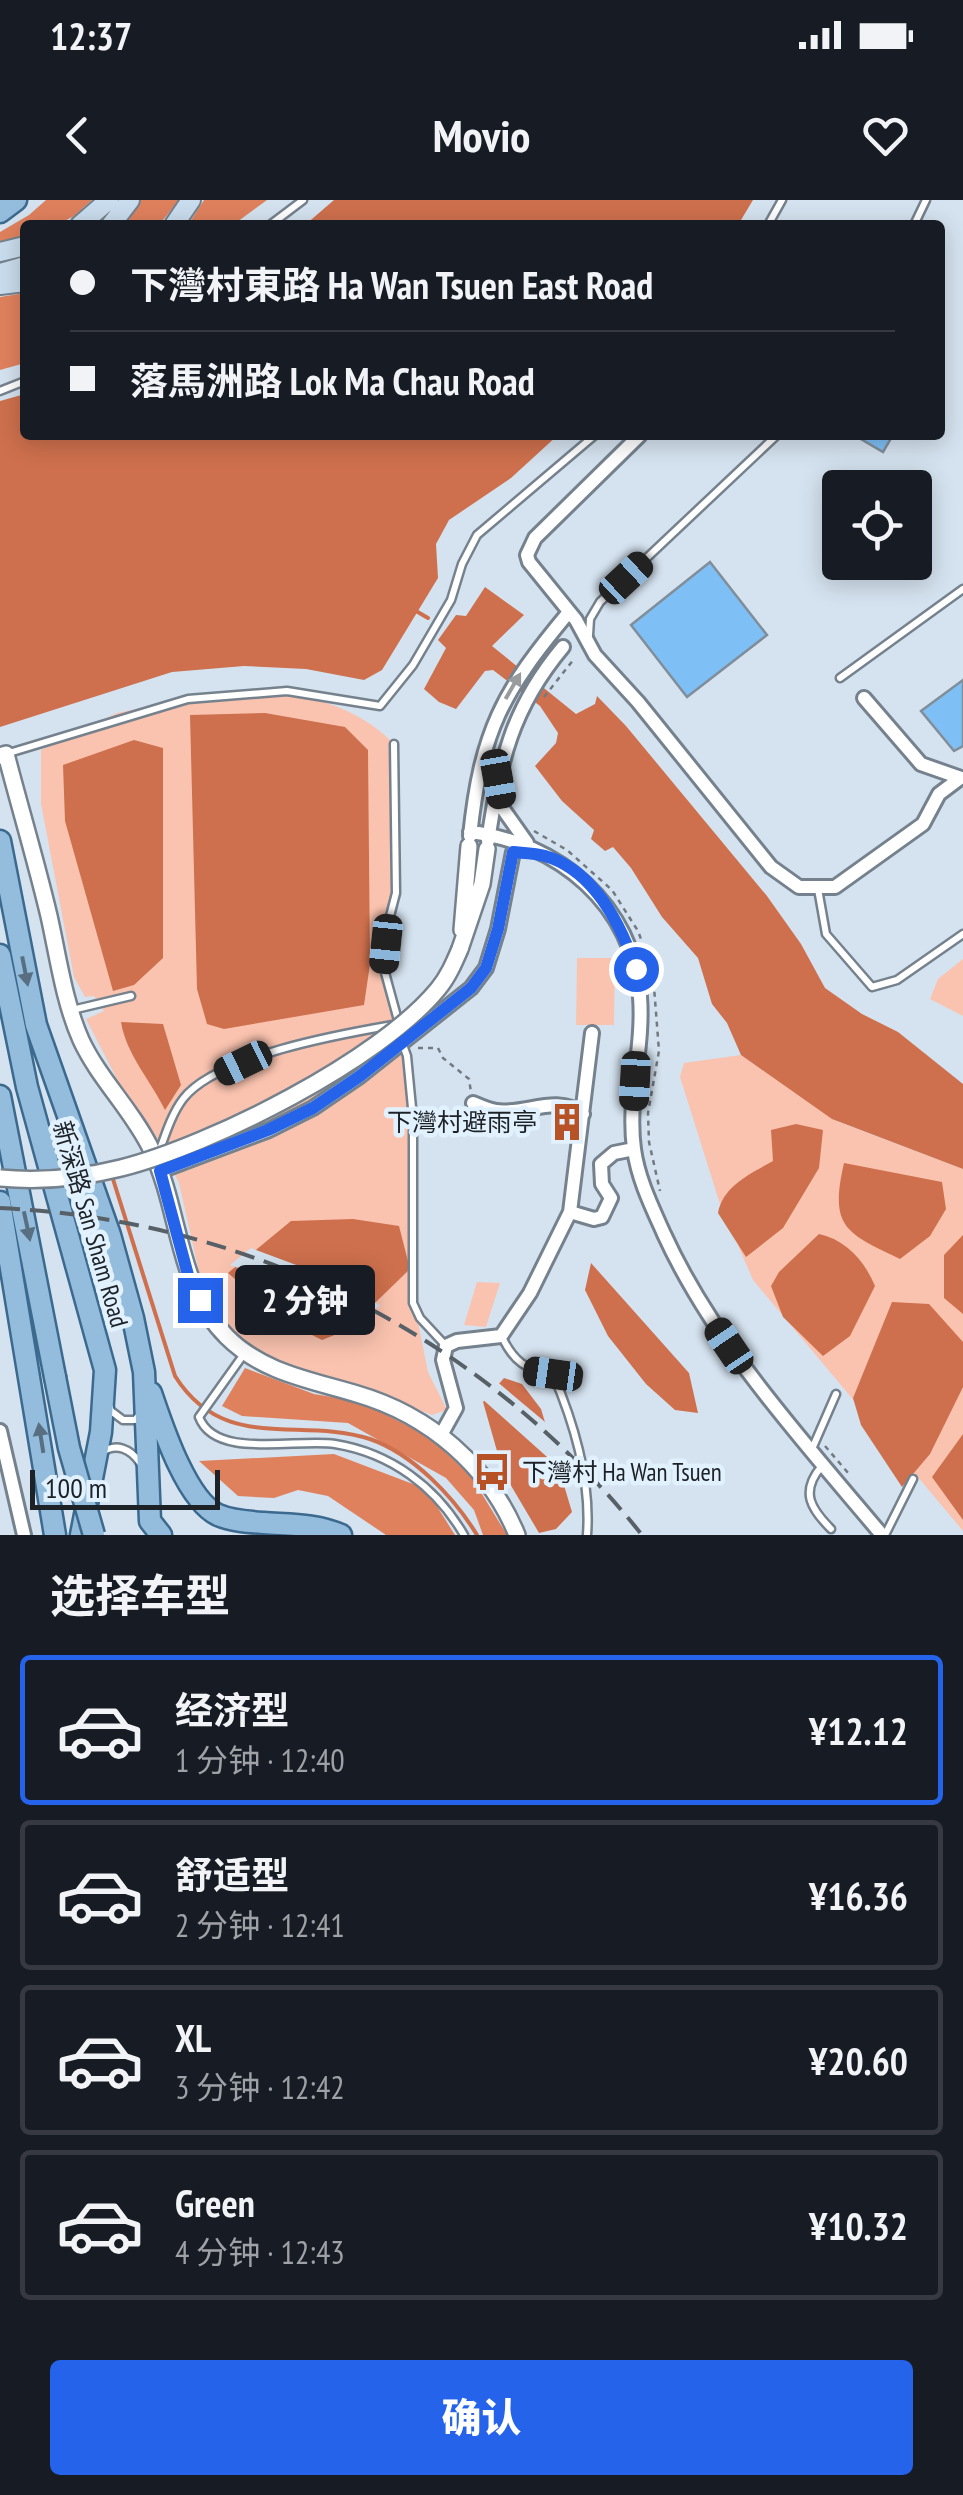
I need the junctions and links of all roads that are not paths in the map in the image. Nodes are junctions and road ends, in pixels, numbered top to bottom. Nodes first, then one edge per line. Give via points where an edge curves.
1 (16, 200) edge
2 (109, 200) edge
3 (130, 200) edge
4 (303, 200) edge
5 (0, 212) edge
6 (86, 220) edge
7 (114, 220) edge
8 (277, 220) edge
9 (589, 440) edge
10 (635, 440) edge
11 (772, 440) edge
12 (963, 590) edge
13 (569, 612) junction
14 (563, 646) dead end
15 (596, 655) junction
16 (840, 678) dead end
17 (864, 698) dead end
18 (394, 744) dead end
19 (3, 755) edge
20 (961, 778) edge
21 (498, 779) junction
22 (470, 839) junction
23 (0, 841) edge
24 (488, 841) junction
25 (513, 852) junction
26 (544, 856) junction
27 (473, 882) junction
28 (818, 889) junction
29 (963, 934) edge
30 (0, 955) edge
31 (130, 996) dead end
32 (70, 1010) junction
33 (403, 1033) junction
34 (592, 1033) dead end
35 (0, 1096) edge
36 (473, 1103) road end
37 (583, 1114) junction
38 (634, 1149) junction
39 (158, 1166) junction
40 (0, 1178) edge
41 (0, 1202) edge
42 (570, 1212) junction
43 (501, 1336) junction
44 (446, 1346) junction
45 (244, 1352) junction
46 (144, 1372) junction
47 (106, 1394) junction
48 (836, 1394) dead end
49 (145, 1408) junction
50 (0, 1432) edge
51 (441, 1436) junction
52 (812, 1449) junction
53 (96, 1457) junction
54 (824, 1464) junction
55 (148, 1474) junction
56 (913, 1480) dead end
57 (51, 1509) junction
58 (831, 1529) dead end
59 (24, 1535) edge
60 (55, 1535) edge
61 (63, 1535) edge
62 (81, 1535) edge
63 (94, 1535) edge
64 (160, 1535) edge
65 (341, 1535) edge
66 (464, 1535) edge
67 (517, 1535) edge
68 (587, 1535) edge
69 (884, 1535) edge

1 - 5 main road
2 - 6 main road
3 - 7 main road
4 - 8 lane
9 - 19 lane via 477,535 435,628 380,706 287,690 188,699
10 - 13 street via 536,538 528,555
11 - 15 lane via 600,602 588,628
12 - 16 lane
13 - 15 street
22 -> 13 street via 486,743 515,682
14 - 21 street via 525,699
15 - 28 street via 771,867 799,888
17 - 20 street via 921,764
18 - 33 lane via 396,893 384,968
19 - 32 street
20 - 28 street via 940,794 923,824 835,887
21 - 24 street
21 - 26 street via 503,809
22 - 24 street
22 - 27 street
23 -> 46 main road, 新深路 San Sham Road via 36,1025 110,1235
24 - 25 street
24 - 26 street via 503,835
24 - 27 street
25 - 26 street
25 - 33 street via 486,968 471,988
26 - 38 street via 567,866 605,904 636,969
27 - 40 street, bridge via 460,949 441,986 412,1016 326,1075 246,1118 124,1167 70,1178
28 - 29 lane via 826,934 872,986 897,980
30 - 47 main road, 新深路 San Sham Road via 27,1088 98,1339
31 - 32 lane
32 - 39 street via 82,1042
33 - 39 street via 360,1076 313,1108
33 - 39 lane via 308,1042 206,1081 186,1095 167,1128
33 - 44 lane via 413,1118 413,1303
34 - 37 street
35 -> 63 main road, bridge via 69,1448
36 - 37 street via 496,1111 547,1103
37 - 42 street
38 - 42 street via 601,1164 602,1184 612,1198 602,1217
38 - 52 street via 646,1194 698,1299
39 - 45 street via 194,1288 217,1327
57 -> 41 main road
42 - 43 street
43 - 44 street
43 - 68 lane via 512,1358 553,1374 559,1387 576,1440
44 - 51 street via 442,1360 456,1408
45 - 51 street via 294,1377 390,1406
45 - 66 lane via 199,1418 204,1429 234,1443 338,1444 397,1467 425,1484
46 - 49 main road, 新深路 San Sham Road
46 - 65 main road, 新深路 San Sham Road via 168,1443 200,1500 216,1514
47 - 49 lane via 122,1420 136,1420
47 - 53 main road, 新深路 San Sham Road
48 - 52 lane
49 - 55 main road, 新深路 San Sham Road
50 - 59 street
51 - 67 street via 488,1484
52 - 54 street
53 - 55 lane via 122,1447
53 - 62 main road, 新深路 San Sham Road
54 - 58 lane via 808,1500
54 - 69 street
55 - 64 main road, 新深路 San Sham Road via 150,1521
56 - 69 lane
57 - 60 main road
57 - 61 main road

